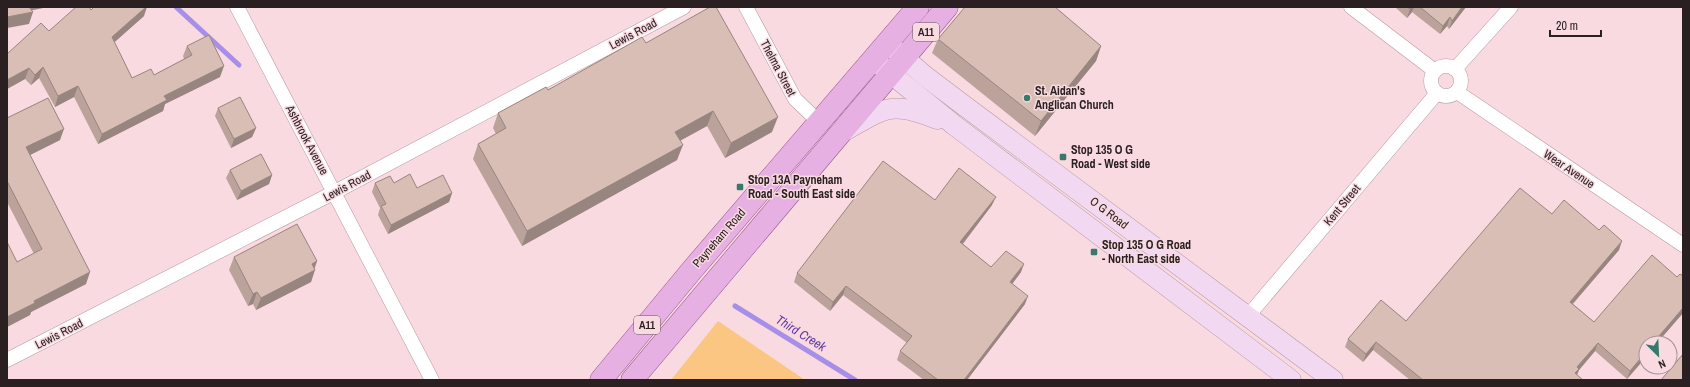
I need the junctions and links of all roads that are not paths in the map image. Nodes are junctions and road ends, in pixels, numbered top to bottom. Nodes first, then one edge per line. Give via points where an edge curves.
1 (237, 7) edge
2 (684, 7) edge
3 (746, 7) edge
4 (918, 7) edge
5 (947, 7) edge
6 (1351, 7) edge
7 (1511, 7) edge
8 (880, 51) junction
9 (897, 66) junction
10 (1455, 69) junction
11 (1435, 71) junction
12 (1457, 92) junction
13 (1437, 93) junction
14 (819, 122) junction
15 (954, 125) junction
16 (839, 134) junction
17 (334, 193) junction
18 (1683, 245) edge
19 (1248, 316) junction
20 (1232, 335) junction
21 (7, 360) edge
22 (432, 380) edge
23 (602, 380) edge
24 (632, 380) edge
25 (1291, 380) edge
26 (1333, 380) edge

1 - 17 street, Ashbrook Avenue
2 - 17 street, Lewis Road
3 - 14 street, Thelma Street via 795,100
4 - 8 main road, Payneham Road / A11
5 - 9 main road, Payneham Road / A11
6 - 11 street
7 - 10 street
8 - 9 main road, O G Road
8 - 14 main road, Payneham Road / A11
9 - 15 main road, O G Road
9 - 16 main road, Payneham Road / A11
9 - 19 main road, O G Road via 970,110
10 - 11 street via 1446,67
10 - 12 street via 1461,82
11 - 13 street via 1431,81 1432,88
12 - 13 street via 1447,96
12 - 18 street, Wear Avenue
13 - 19 street, Kent Street
14 - 23 main road, Payneham Road / A11
15 - 16 main road via 914,110 894,108 870,116
15 - 20 main road, O G Road
16 - 24 main road, Payneham Road / A11
17 - 21 street, Lewis Road
17 - 22 street, Ashbrook Avenue
19 - 20 main road
19 - 26 main road, O G Road
20 - 25 main road, O G Road

